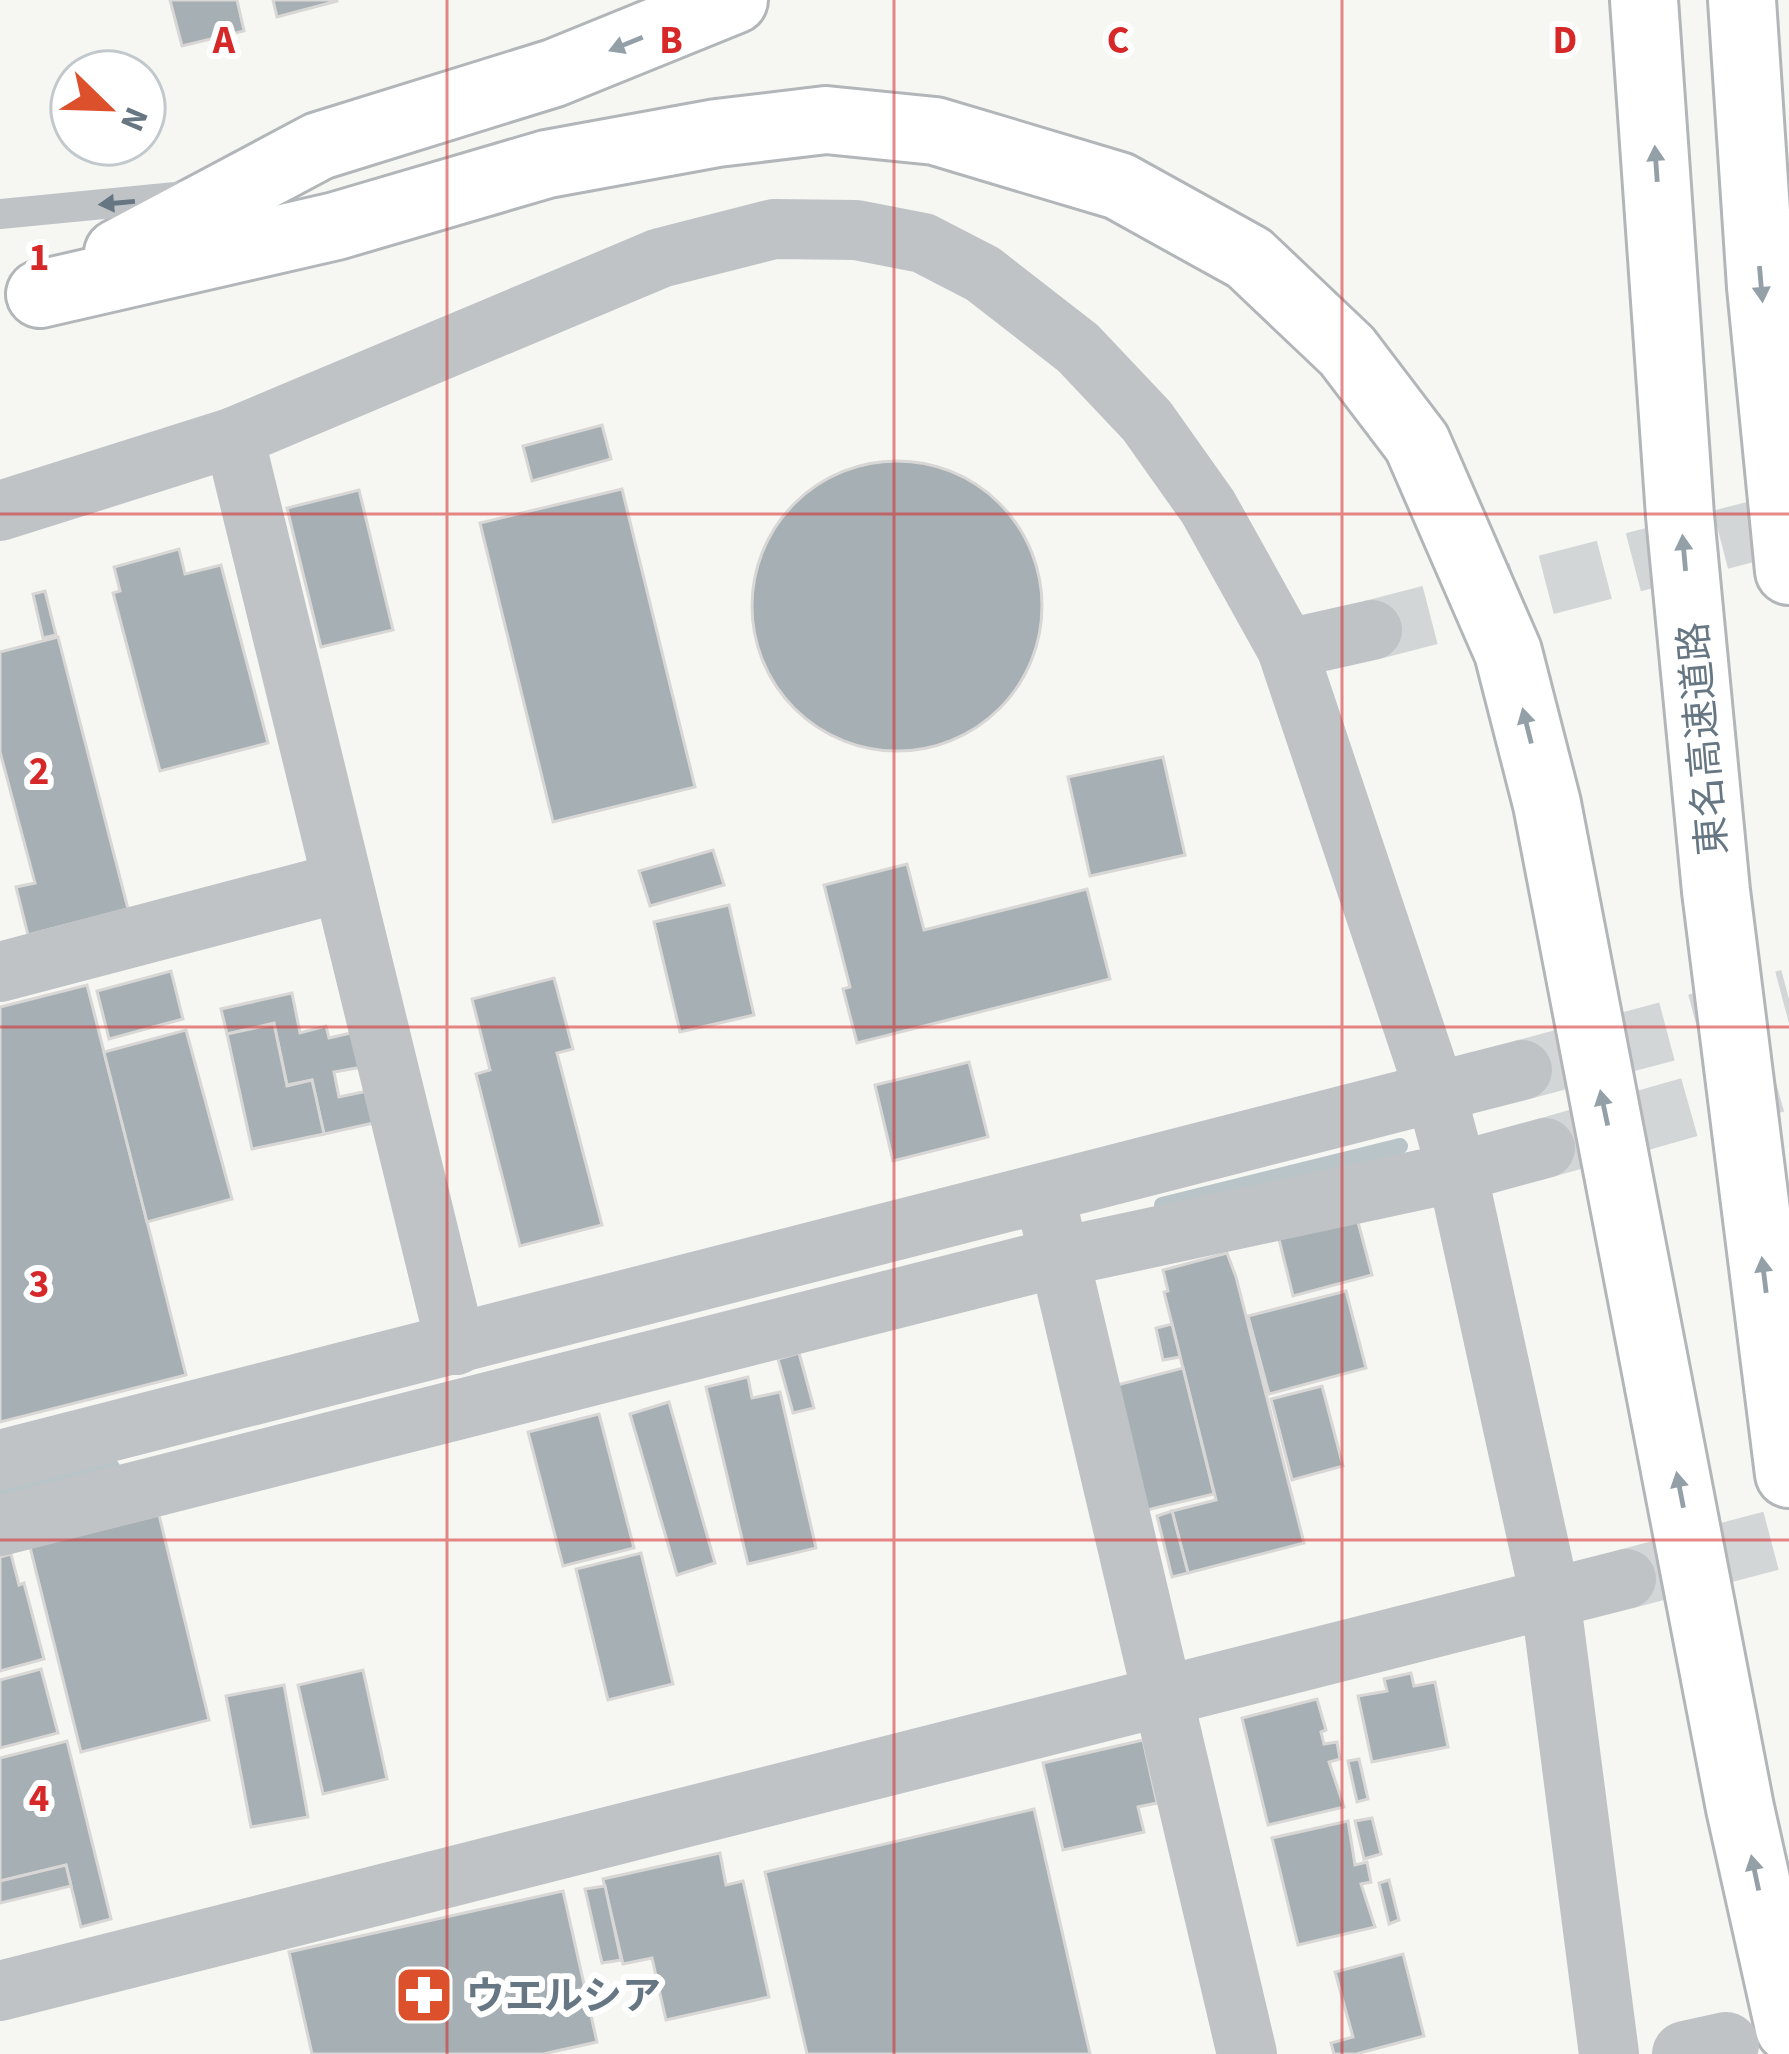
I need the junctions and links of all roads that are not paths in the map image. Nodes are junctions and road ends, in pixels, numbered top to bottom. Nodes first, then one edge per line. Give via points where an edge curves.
1 (734, 0) edge
2 (1644, 0) edge
3 (1742, 0) edge
4 (234, 192) junction
5 (0, 214) edge
6 (20, 300) edge
7 (234, 437) junction
8 (0, 512) edge
9 (1789, 571) edge
10 (1372, 629) tunnel mouth
11 (1288, 649) junction
12 (342, 882) junction
13 (0, 972) edge
14 (1522, 1070) tunnel mouth
15 (1436, 1094) junction
16 (1545, 1148) tunnel mouth
17 (1457, 1172) junction
18 (1046, 1194) junction
19 (1056, 1258) junction
20 (456, 1345) junction
21 (0, 1460) edge
22 (1789, 1474) edge
23 (0, 1526) edge
24 (1626, 1579) tunnel mouth
25 (1550, 1596) junction
26 (1162, 1694) junction
27 (0, 1991) edge
28 (1789, 2028) edge
29 (1247, 2054) edge
30 (1609, 2054) edge

1 -> 4 highway via 554,74 319,146
22 -> 2 highway, 東名高速道路 via 1716,891
3 -> 9 highway
4 -> 5 lane
4 - 6 highway
28 -> 6 highway via 1547,804 1508,652 1418,443 1347,351 1249,258 1119,185 935,131 826,120 547,164 336,226
7 - 8 street
7 - 11 street via 660,258 774,229 856,230 923,243 983,274 1078,348 1147,422 1208,507
7 - 12 street
10 - 11 street
11 - 15 street
12 - 13 street
12 - 20 street
14 - 15 street
15 - 17 street
15 - 18 street
16 - 17 street
17 - 19 street
17 - 25 street
18 - 19 street
18 - 20 street
19 - 23 street
19 - 26 street
20 - 21 street
24 - 25 street
25 - 26 street
25 - 30 street
26 - 27 street
26 - 29 street

